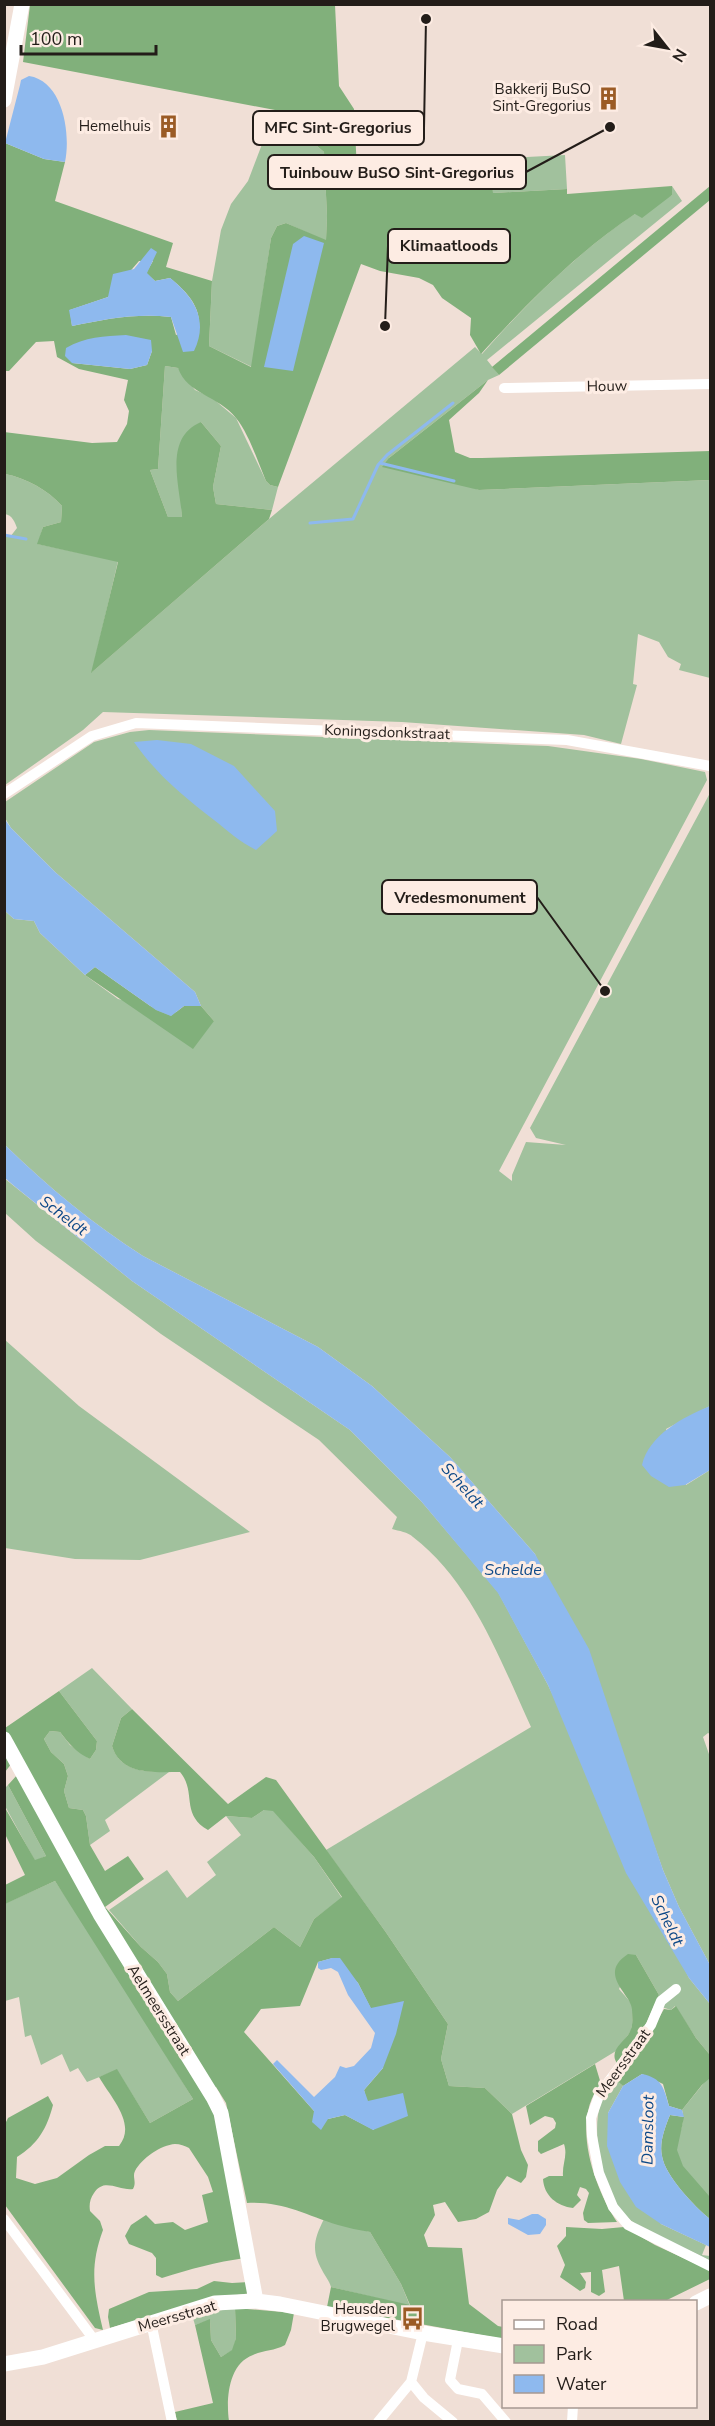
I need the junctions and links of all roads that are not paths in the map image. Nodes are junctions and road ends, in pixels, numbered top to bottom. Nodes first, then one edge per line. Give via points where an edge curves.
1 (22, 4) edge
2 (4, 100) edge
3 (711, 384) edge
4 (504, 388) dead end
5 (711, 766) edge
6 (4, 794) edge
7 (4, 1739) edge
8 (676, 1989) dead end
9 (4, 2218) edge
10 (711, 2266) edge
11 (711, 2296) edge
12 (256, 2301) junction
13 (697, 2303) edge
14 (151, 2322) junction
15 (423, 2334) junction
16 (458, 2340) junction
17 (95, 2341) junction
18 (502, 2346) edge
19 (4, 2364) edge
20 (411, 2382) junction
21 (172, 2421) edge
22 (378, 2421) edge
23 (453, 2421) edge
24 (506, 2421) edge

1 - 2 main road
3 - 4 street, Houw
5 - 6 street, Koningsdonkstraat via 567,740 155,722 127,724 98,733
7 - 12 main road, Aelmeersstraat via 100,1914 213,2097 220,2113
8 - 10 street, Meersstraat via 662,2001 651,2025 600,2093 591,2118 592,2136 599,2173 613,2207 628,2224
9 - 17 street
11 - 13 main road
12 - 14 main road, Meersstraat via 214,2304
12 - 15 main road, Meersstraat
14 - 17 main road, Meersstraat
14 - 21 street
15 - 16 main road, Meersstraat
15 - 20 street
16 - 18 main road, Meersstraat
16 - 24 street via 450,2380 458,2389 482,2394
17 - 19 main road, Meersstraat
20 - 22 street
20 - 23 street

